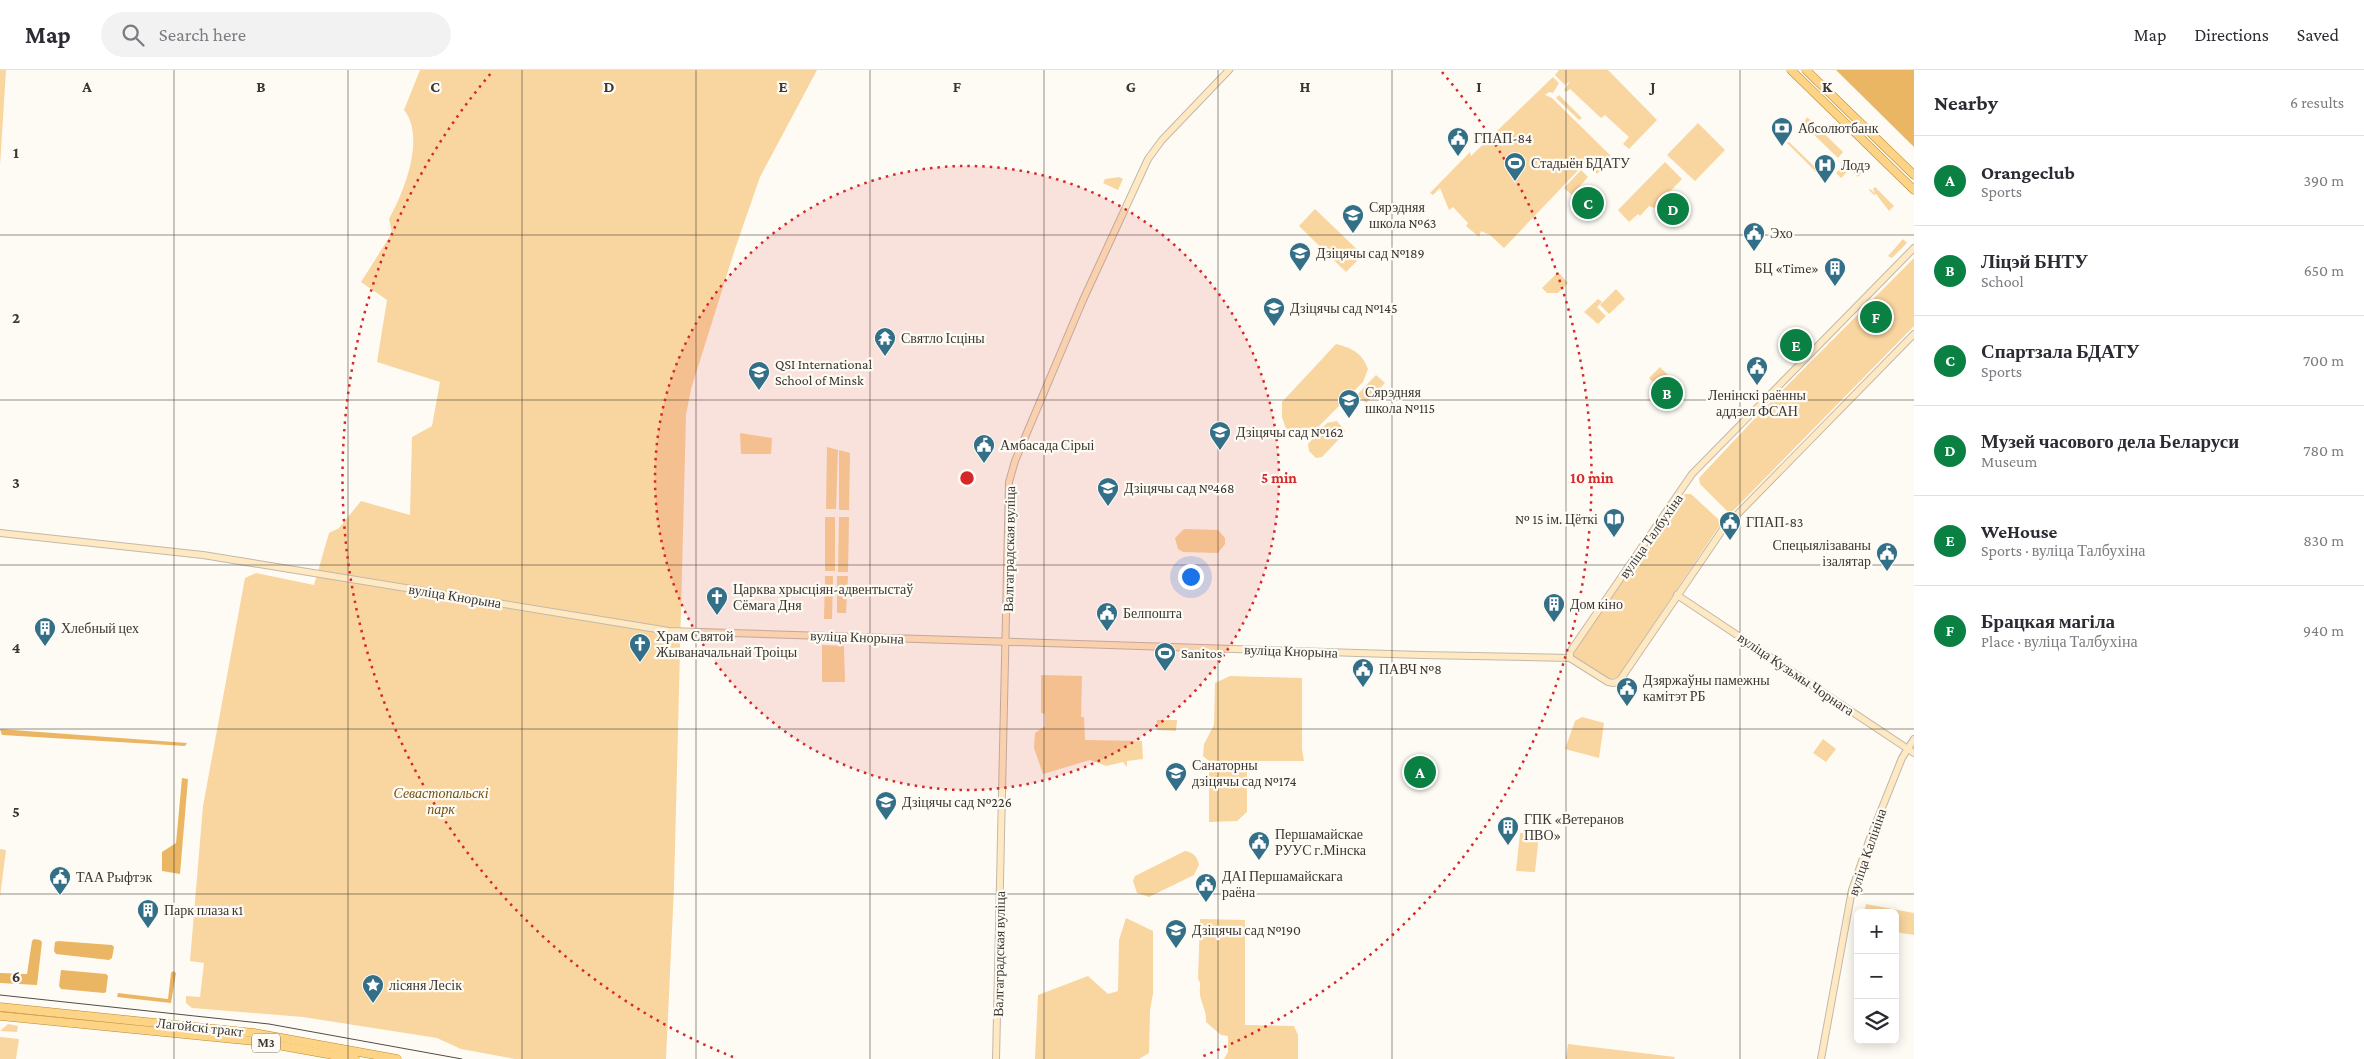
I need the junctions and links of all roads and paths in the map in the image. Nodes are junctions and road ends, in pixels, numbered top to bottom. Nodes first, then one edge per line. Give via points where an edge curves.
1 (1229, 70) edge
2 (1791, 70) edge
3 (1806, 70) edge
4 (1914, 175) edge
5 (1914, 190) edge
6 (1914, 248) edge
7 (1914, 334) edge
8 (0, 533) edge
9 (1677, 595) junction
10 (1007, 642) junction
11 (1570, 658) junction
12 (1914, 739) edge
13 (1907, 748) junction
14 (1914, 754) edge
15 (0, 1007) edge
16 (0, 1016) edge
17 (177, 1028) junction
18 (354, 1059) edge
19 (398, 1059) edge
20 (996, 1059) edge
21 (1821, 1059) edge

1 - 10 main road, Валгаградская вуліца via 1162,140 1148,160 1083,300 1015,461 1008,503
2 - 5 main road
3 - 4 main road
6 - 11 main road, вуліца Талбухіна via 1692,474 1570,652
7 - 9 main road via 1722,529
8 - 10 main road, вуліца Кнорына via 204,555 669,631
9 - 11 main road via 1619,682 1608,682
9 - 13 main road, вуліца Кузьмы Чорнага
10 - 11 main road, вуліца Кнорына
10 - 20 main road, Валгаградская вуліца
12 - 13 main road, вуліца Калініна
13 - 14 main road, вуліца Кузьмы Чорнага
13 - 21 main road, вуліца Калініна via 1852,890
15 - 17 main road, Лагойскі тракт / М3
16 - 17 main road, Лагойскі тракт / М3
17 - 18 main road, Лагойскі тракт / М3
17 - 19 main road, Лагойскі тракт / М3 via 254,1033

